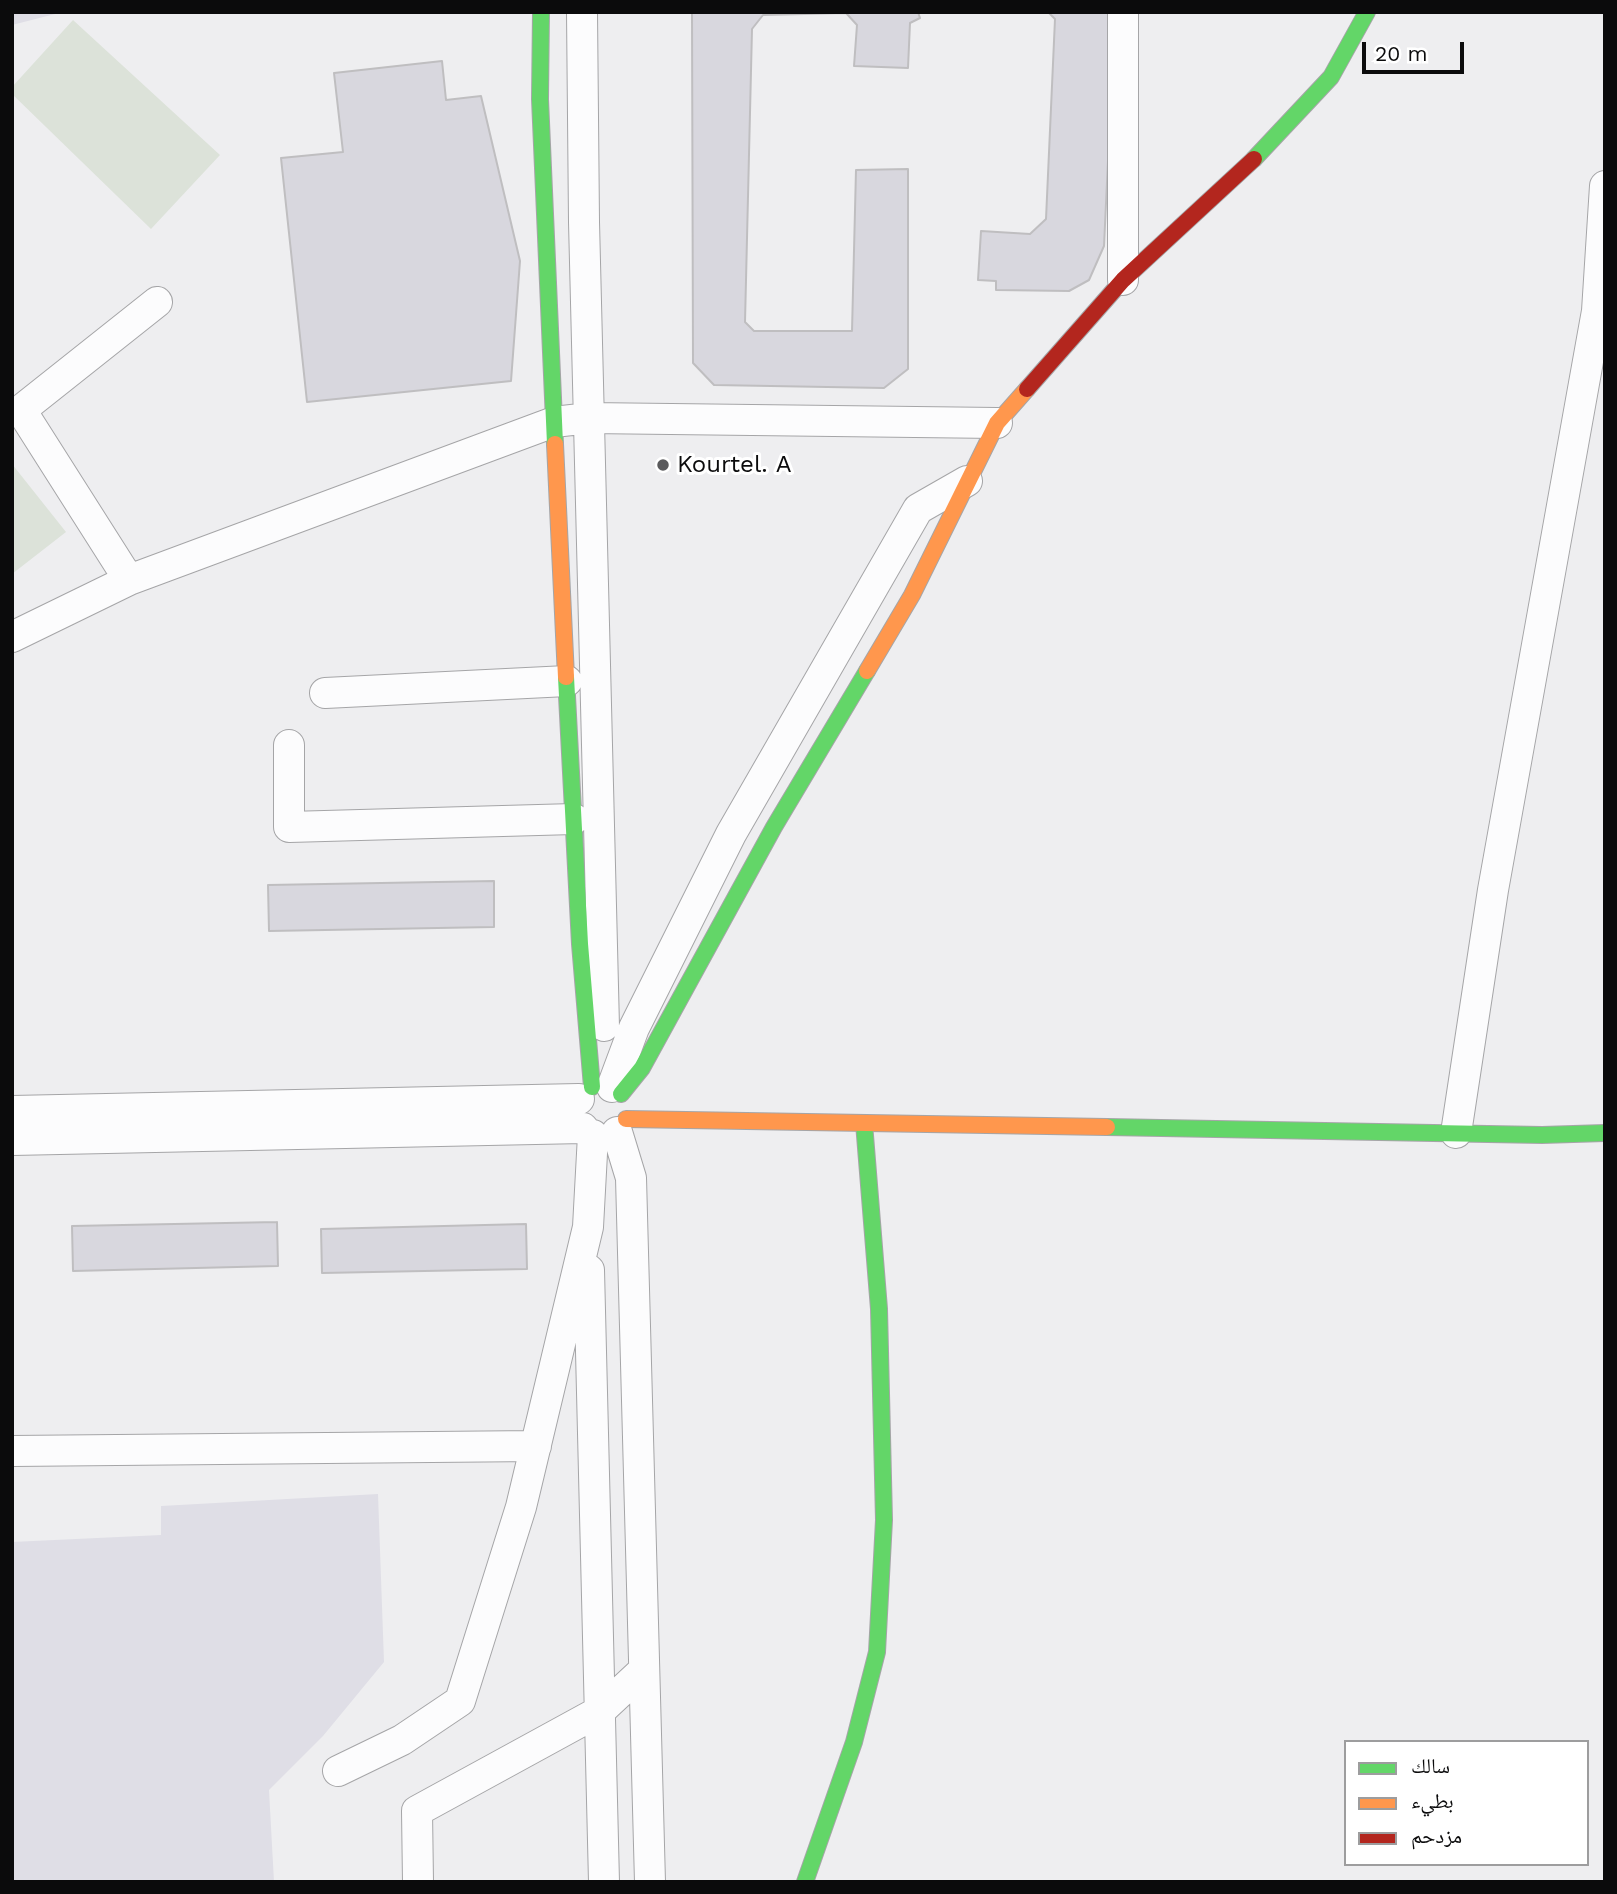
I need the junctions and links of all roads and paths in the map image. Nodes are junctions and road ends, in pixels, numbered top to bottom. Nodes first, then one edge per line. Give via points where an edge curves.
1 (541, 12) edge
2 (582, 12) edge
3 (1123, 12) edge
4 (1367, 12) edge
5 (1604, 204) edge
6 (1123, 280) junction
7 (157, 302) dead end
8 (589, 418) junction
9 (554, 422) junction
10 (997, 423) junction
11 (967, 481) joint
12 (129, 580) junction
13 (12, 637) edge
14 (567, 681) junction
15 (325, 693) dead end
16 (289, 745) dead end
17 (574, 819) junction
18 (603, 1107) junction
19 (12, 1111) edge
20 (864, 1123) junction
21 (1456, 1133) junction
22 (1605, 1133) edge
23 (12, 1140) edge
24 (588, 1227) junction
25 (536, 1446) junction
26 (12, 1451) edge
27 (644, 1670) junction
28 (600, 1711) junction
29 (338, 1771) dead end
30 (418, 1882) edge
31 (604, 1882) edge
32 (650, 1882) edge
33 (805, 1882) edge

1 - 9 street via 540,99
2 - 8 street
3 - 6 street
4 - 6 street via 1331,77 1267,146
5 - 21 street via 1597,311 1493,890
6 - 10 street
7 - 12 street via 21,410
8 - 9 street
8 - 10 street
8 - 18 street
9 - 12 street
9 - 14 street
10 - 11 street
11 - 18 street via 918,509 731,834 634,1028
12 - 13 street
14 - 15 street
14 - 17 street
16 - 17 street via 289,827
17 - 18 street
18 - 19 street
18 - 20 street
18 - 23 street
18 - 24 street
18 - 27 street via 631,1178
20 - 21 street
20 - 33 street via 880,1322 884,1520 877,1652 854,1742
21 - 22 street
24 - 25 street
24 - 28 street
25 - 26 street
25 - 29 street via 460,1701 402,1740
27 - 28 street
27 - 32 street
28 - 30 street via 416,1811
28 - 31 street

